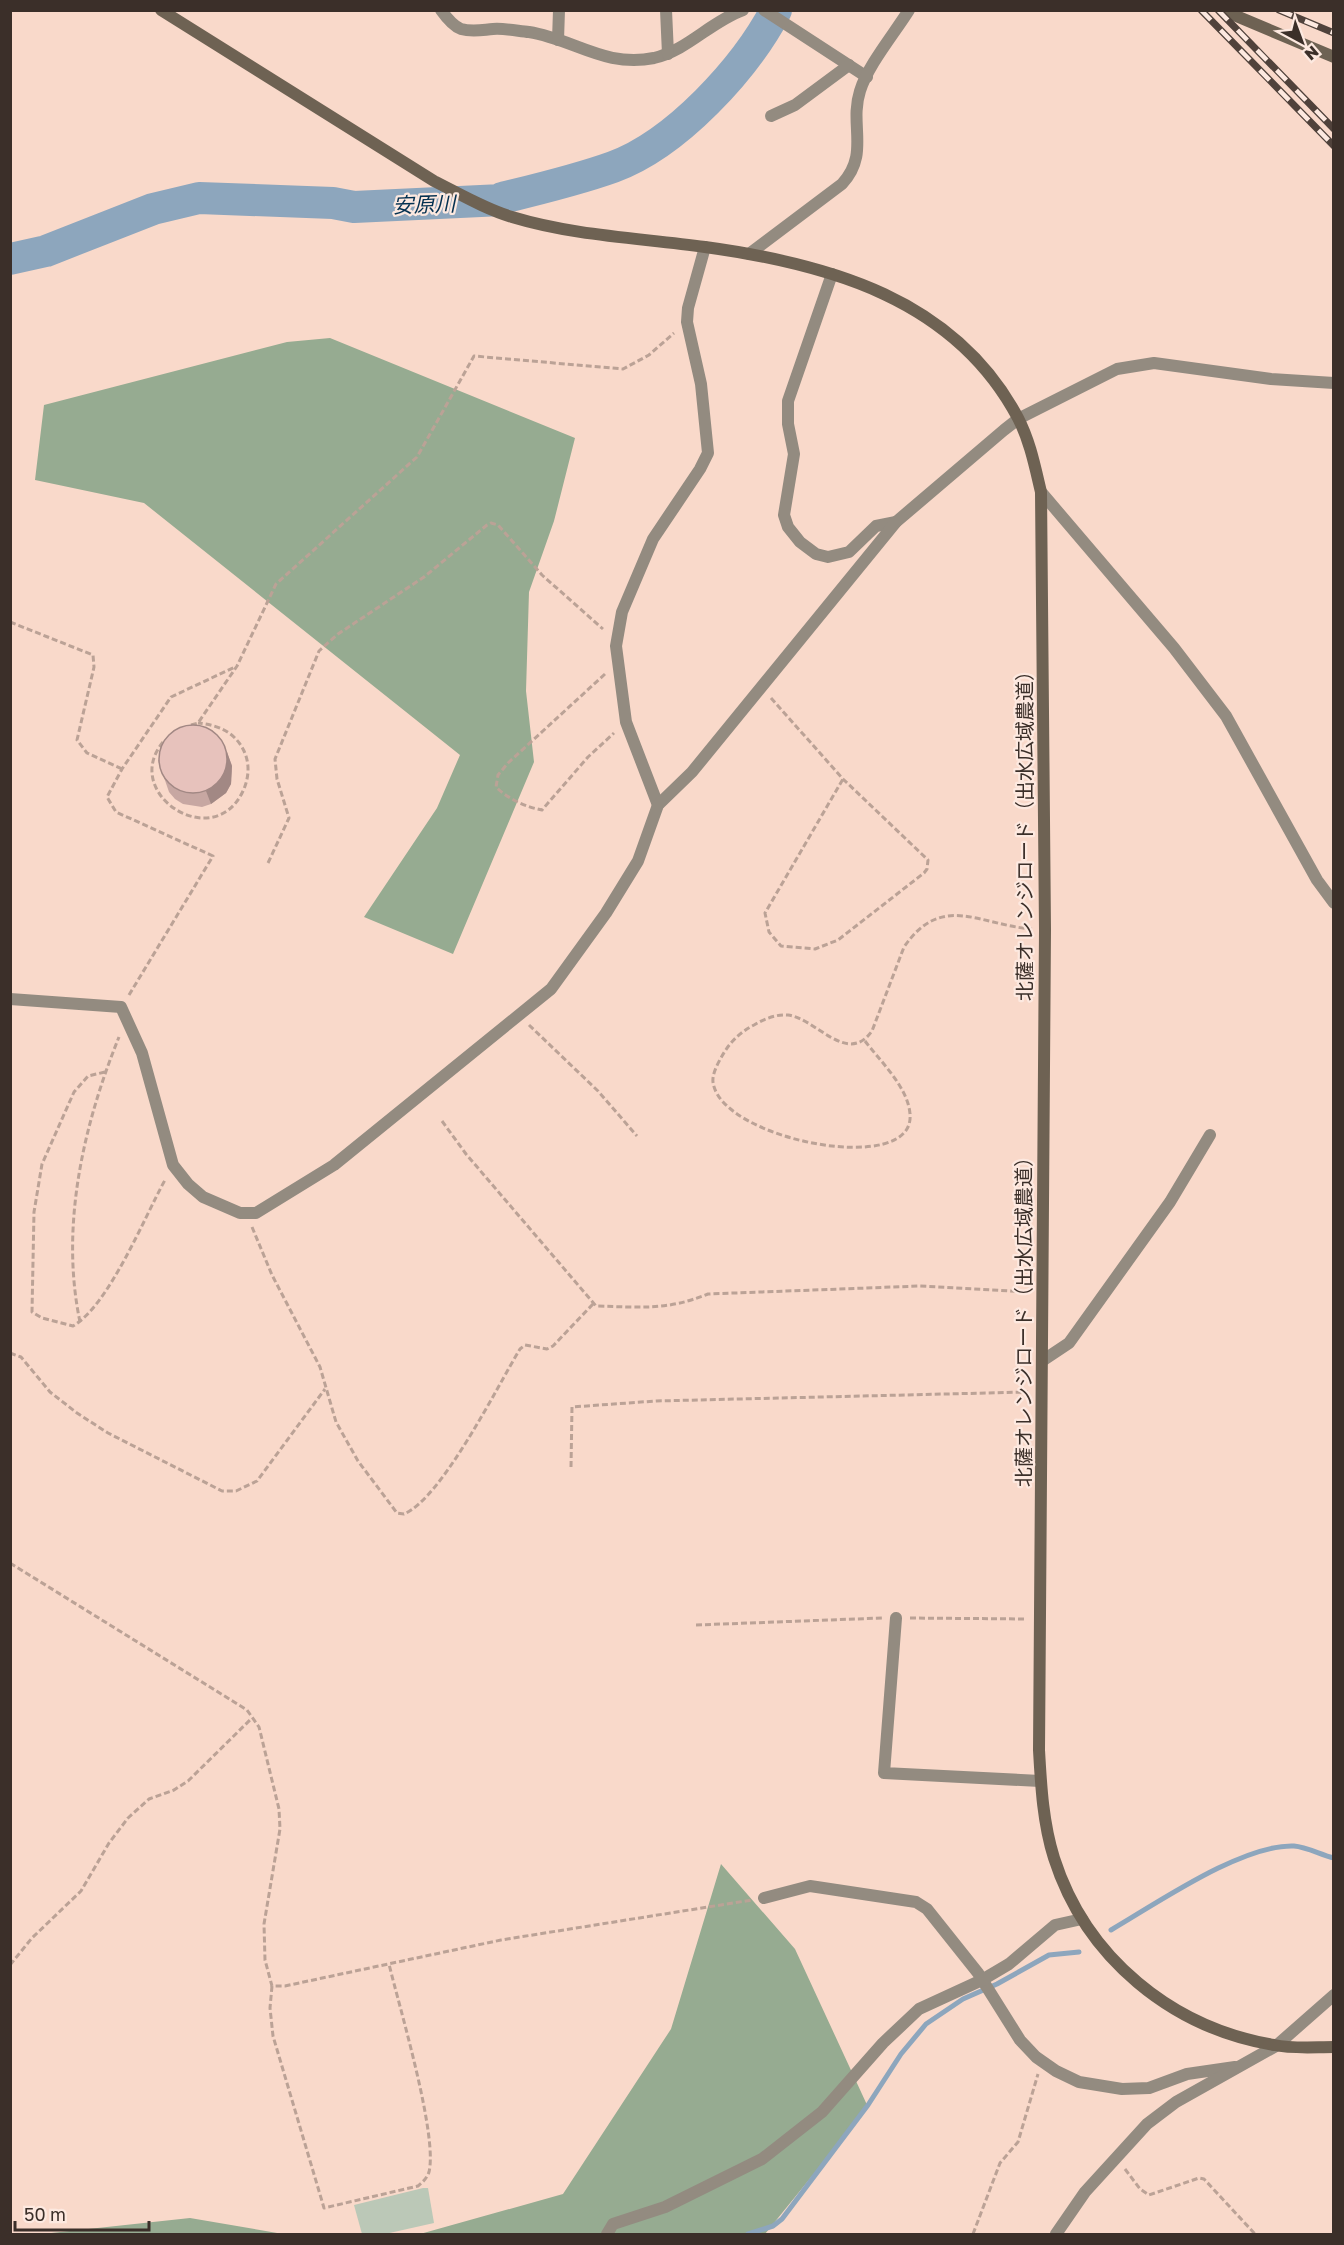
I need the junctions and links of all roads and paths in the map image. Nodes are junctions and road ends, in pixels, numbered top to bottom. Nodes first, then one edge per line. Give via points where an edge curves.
1 (161, 10) edge
2 (441, 10) edge
3 (559, 10) edge
4 (666, 10) edge
5 (743, 10) edge
6 (909, 10) edge
7 (1222, 10) edge
8 (766, 11) edge
9 (558, 40) junction
10 (668, 54) junction
11 (1334, 57) edge
12 (849, 65) junction
13 (867, 77) junction
14 (771, 116) dead end
15 (705, 247) junction
16 (749, 254) junction
17 (832, 274) junction
18 (687, 322) junction
19 (1334, 383) edge
20 (1018, 419) junction
21 (1041, 492) junction
22 (896, 522) junction
23 (10, 622) edge
24 (616, 646) junction
25 (617, 664) junction
26 (237, 666) junction
27 (762, 688) junction
28 (626, 722) junction
29 (198, 723) junction
30 (187, 725) edge
31 (168, 737) edge
32 (122, 769) junction
33 (843, 778) junction
34 (658, 805) junction
35 (268, 863) dead end
36 (1334, 903) edge
37 (1045, 930) junction
38 (10, 999) edge
39 (121, 1007) junction
40 (520, 1016) junction
41 (130, 1021) junction
42 (865, 1041) junction
43 (105, 1072) junction
44 (442, 1120) dead end
45 (1210, 1135) dead end
46 (637, 1136) dead end
47 (173, 1165) junction
48 (246, 1213) junction
49 (1043, 1293) junction
50 (593, 1304) junction
51 (80, 1322) junction
52 (10, 1353) edge
53 (1042, 1361) junction
54 (325, 1389) junction
55 (1042, 1391) junction
56 (571, 1467) dead end
57 (10, 1563) edge
58 (896, 1618) junction
59 (1040, 1619) junction
60 (696, 1625) dead end
61 (252, 1718) junction
62 (1040, 1781) junction
63 (764, 1898) joint
64 (1082, 1919) junction
65 (389, 1964) junction
66 (10, 1965) edge
67 (272, 1986) junction
68 (986, 1986) junction
69 (1334, 1995) edge
70 (1276, 2046) junction
71 (1334, 2047) edge
72 (1042, 2061) junction
73 (1235, 2067) junction
74 (1117, 2157) junction
75 (607, 2235) edge
76 (973, 2235) edge
77 (1056, 2235) edge
78 (1255, 2235) edge

1 - 15 street, 北薩オレンジロード（出水広域農道） via 476,204 575,232
2 - 9 street via 457,28 472,32 495,29
3 - 9 street
4 - 10 street
5 - 10 street
6 - 13 street
7 - 11 street
8 - 12 street
9 - 10 street via 598,56 622,60
12 - 13 street
12 - 14 street via 795,105
13 - 16 street via 860,91 856,121 859,144 852,173
15 - 16 street, 北薩オレンジロード（出水広域農道）
15 - 18 street
16 - 17 street, 北薩オレンジロード（出水広域農道）
17 - 20 street, 北薩オレンジロード（出水広域農道） via 887,294 934,320 979,363
17 - 22 street via 788,401 794,454 784,515 800,542 816,554 828,557 849,552 876,526
18 - 24 street via 701,384 708,453 653,539 622,612
18 - 26 path via 649,355 623,369 474,356 417,458 276,584
19 - 20 street via 1154,363 1117,369
20 - 21 street, 北薩オレンジロード（出水広域農道） via 1032,452
20 - 22 street
21 - 36 street via 1174,648 1226,716 1317,880
21 - 37 street, 北薩オレンジロード（出水広域農道）
22 - 27 street
23 - 32 path via 93,655 94,667 77,740 87,753
24 - 25 street
24 - 35 path via 602,627 542,575 498,525 491,523 424,577 319,651 275,759 289,819
25 - 28 street
25 - 28 path via 508,763 498,775 496,787 530,808 542,810 588,757
26 - 29 path
26 - 32 path via 171,697
27 - 33 path
27 - 34 street via 692,772
28 - 34 street
29 - 30 path
29 - 31 path via 230,734 247,763 241,796 214,816 180,814 157,790 155,756
32 - 39 path via 107,797 116,812 213,855
33 - 33 path via 927,857 927,869 838,940 815,949 781,946 769,932 765,913
34 - 40 street via 638,861 606,913 551,989
37 - 42 path via 943,915 932,918 904,947
37 - 49 street, 北薩オレンジロード（出水広域農道）
38 - 39 street
39 - 41 street
40 - 46 path via 598,1091
40 - 48 street via 334,1165 256,1213
41 - 43 path
41 - 47 street
42 - 42 path via 850,1045 800,1019 776,1015 733,1040 721,1057 713,1083 721,1098 747,1119 813,1145 836,1148 892,1142 908,1125 907,1101
43 - 51 path via 72,1230 72,1271
43 - 51 path via 88,1076 75,1092 42,1164 34,1212 32,1312 62,1324 73,1326
44 - 50 path via 466,1154
45 - 53 street via 1170,1202 1069,1343
47 - 48 street via 203,1197 240,1214
47 - 51 path via 96,1305
48 - 54 path via 272,1275 320,1367
49 - 50 path via 920,1286 708,1294 664,1308
49 - 53 street, 北薩オレンジロード（出水広域農道）
50 - 54 path via 554,1346 520,1348 448,1469 420,1505 404,1514 383,1497 358,1461 336,1422
52 - 54 path via 21,1357 50,1392 76,1413 222,1491 236,1491 257,1481
53 - 55 street, 北薩オレンジロード（出水広域農道）
55 - 56 path via 656,1401 572,1407
55 - 59 street, 北薩オレンジロード（出水広域農道）
57 - 61 path via 188,1671 247,1710
58 - 59 path
58 - 60 path
58 - 62 street via 884,1773
59 - 62 street, 北薩オレンジロード（出水広域農道）
61 - 66 path via 188,1781 149,1799 128,1818 81,1891
61 - 67 path via 262,1735 279,1809 280,1829 264,1924 265,1960
62 - 64 street, 北薩オレンジロード（出水広域農道） via 1054,1857
63 - 65 path via 501,1941
63 - 68 street via 810,1886 916,1902 927,1909
64 - 68 street via 1055,1925
64 - 70 street, 北薩オレンジロード（出水広域農道） via 1121,1969 1173,2010 1237,2037
65 - 67 path
65 - 67 path via 422,2101 431,2156 429,2171 418,2186 324,2208 273,2036
68 - 72 street via 1020,2040
68 - 75 street via 919,2009 822,2112 762,2159 665,2207 613,2224
69 - 70 street
70 - 71 street, 北薩オレンジロード（出水広域農道）
70 - 73 street
72 - 73 street via 1079,2082 1122,2089 1149,2088 1187,2074
72 - 76 path via 1018,2142 1000,2163
73 - 74 street via 1147,2124
74 - 77 street via 1085,2192
74 - 78 path via 1133,2182 1149,2194 1204,2179

